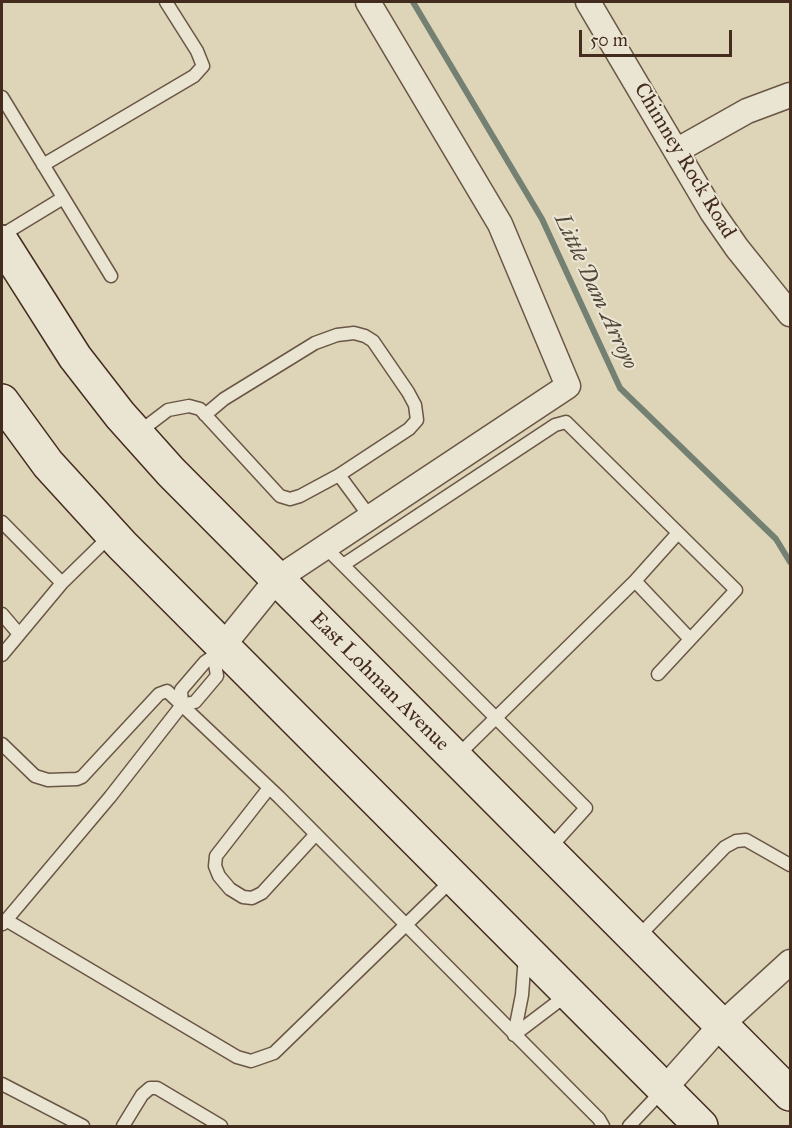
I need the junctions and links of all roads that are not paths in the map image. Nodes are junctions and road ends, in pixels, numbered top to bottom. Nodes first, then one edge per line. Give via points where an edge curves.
1 (166, 2) edge
2 (368, 2) edge
3 (588, 2) edge
4 (790, 95) edge
5 (2, 97) edge
6 (676, 151) junction
7 (43, 165) junction
8 (63, 198) junction
9 (2, 235) edge
10 (2, 242) edge
11 (111, 276) dead end
12 (790, 314) edge
13 (3, 407) edge
14 (205, 415) junction
15 (136, 434) junction
16 (339, 475) junction
17 (370, 518) junction
18 (2, 522) edge
19 (678, 533) junction
20 (111, 534) junction
21 (325, 547) junction
22 (344, 565) junction
23 (277, 579) junction
24 (635, 581) junction
25 (62, 583) junction
26 (2, 614) edge
27 (19, 634) junction
28 (690, 639) junction
29 (218, 652) junction
30 (2, 655) edge
31 (658, 674) dead end
32 (182, 705) junction
33 (497, 719) junction
34 (2, 744) edge
35 (455, 758) junction
36 (269, 788) junction
37 (316, 834) junction
38 (548, 851) junction
39 (790, 865) edge
40 (455, 878) junction
41 (4, 923) edge
42 (406, 926) junction
43 (636, 939) junction
44 (526, 949) junction
45 (790, 962) edge
46 (570, 993) junction
47 (721, 1025) junction
48 (514, 1035) junction
49 (2, 1084) edge
50 (665, 1088) junction
51 (790, 1094) edge
52 (83, 1126) edge
53 (123, 1126) edge
54 (221, 1126) edge
55 (603, 1126) edge
56 (629, 1126) edge
57 (701, 1126) edge

1 - 7 lane via 203,66 194,76
2 - 17 street via 500,224 567,386
3 - 6 street, Chimney Rock Road
4 - 6 street via 747,111
5 - 7 lane
6 - 12 street, Chimney Rock Road via 724,230
7 - 8 lane
8 - 9 lane
8 - 11 lane
10 - 15 main road, East Lohman Avenue via 75,357
13 - 20 main road
14 - 15 lane via 200,409 177,407
14 - 16 lane via 280,496 300,496
14 - 16 lane via 315,343 337,335 365,336 373,341 408,392 417,420
15 - 23 main road, East Lohman Avenue
16 - 17 lane
17 - 21 street
18 - 25 lane
19 - 22 lane via 566,422 555,425
19 - 24 lane
19 - 28 lane via 736,590
20 - 25 lane
20 - 29 main road
21 - 22 lane
21 - 23 street
22 - 33 lane
23 - 29 street
23 - 35 main road, East Lohman Avenue
24 - 28 lane
24 - 33 lane
25 - 27 lane
26 - 27 lane
27 - 30 lane
28 - 31 lane
29 - 32 lane via 181,690
29 - 32 lane via 217,676 195,702
29 - 40 main road
32 - 34 lane via 167,691 159,694 77,779 48,780 35,776
32 - 36 lane
32 - 41 lane
33 - 35 lane
33 - 38 lane via 586,808
35 - 38 main road, East Lohman Avenue
36 - 37 lane
36 - 37 lane via 216,856 219,876 230,888 243,897 262,893
37 - 42 lane
38 - 43 main road, East Lohman Avenue
39 - 43 lane via 746,840 736,841 725,847
40 - 42 lane
40 - 44 main road
41 - 42 lane via 237,1057 251,1061 274,1053
42 - 48 lane
43 - 47 main road, East Lohman Avenue
44 - 46 main road
44 - 48 lane
45 - 47 street
46 - 48 lane
46 - 50 main road
47 - 50 street
47 - 51 main road, East Lohman Avenue
48 - 55 lane
49 - 52 lane
50 - 56 lane
50 - 57 main road
53 - 54 lane via 142,1095 157,1088

